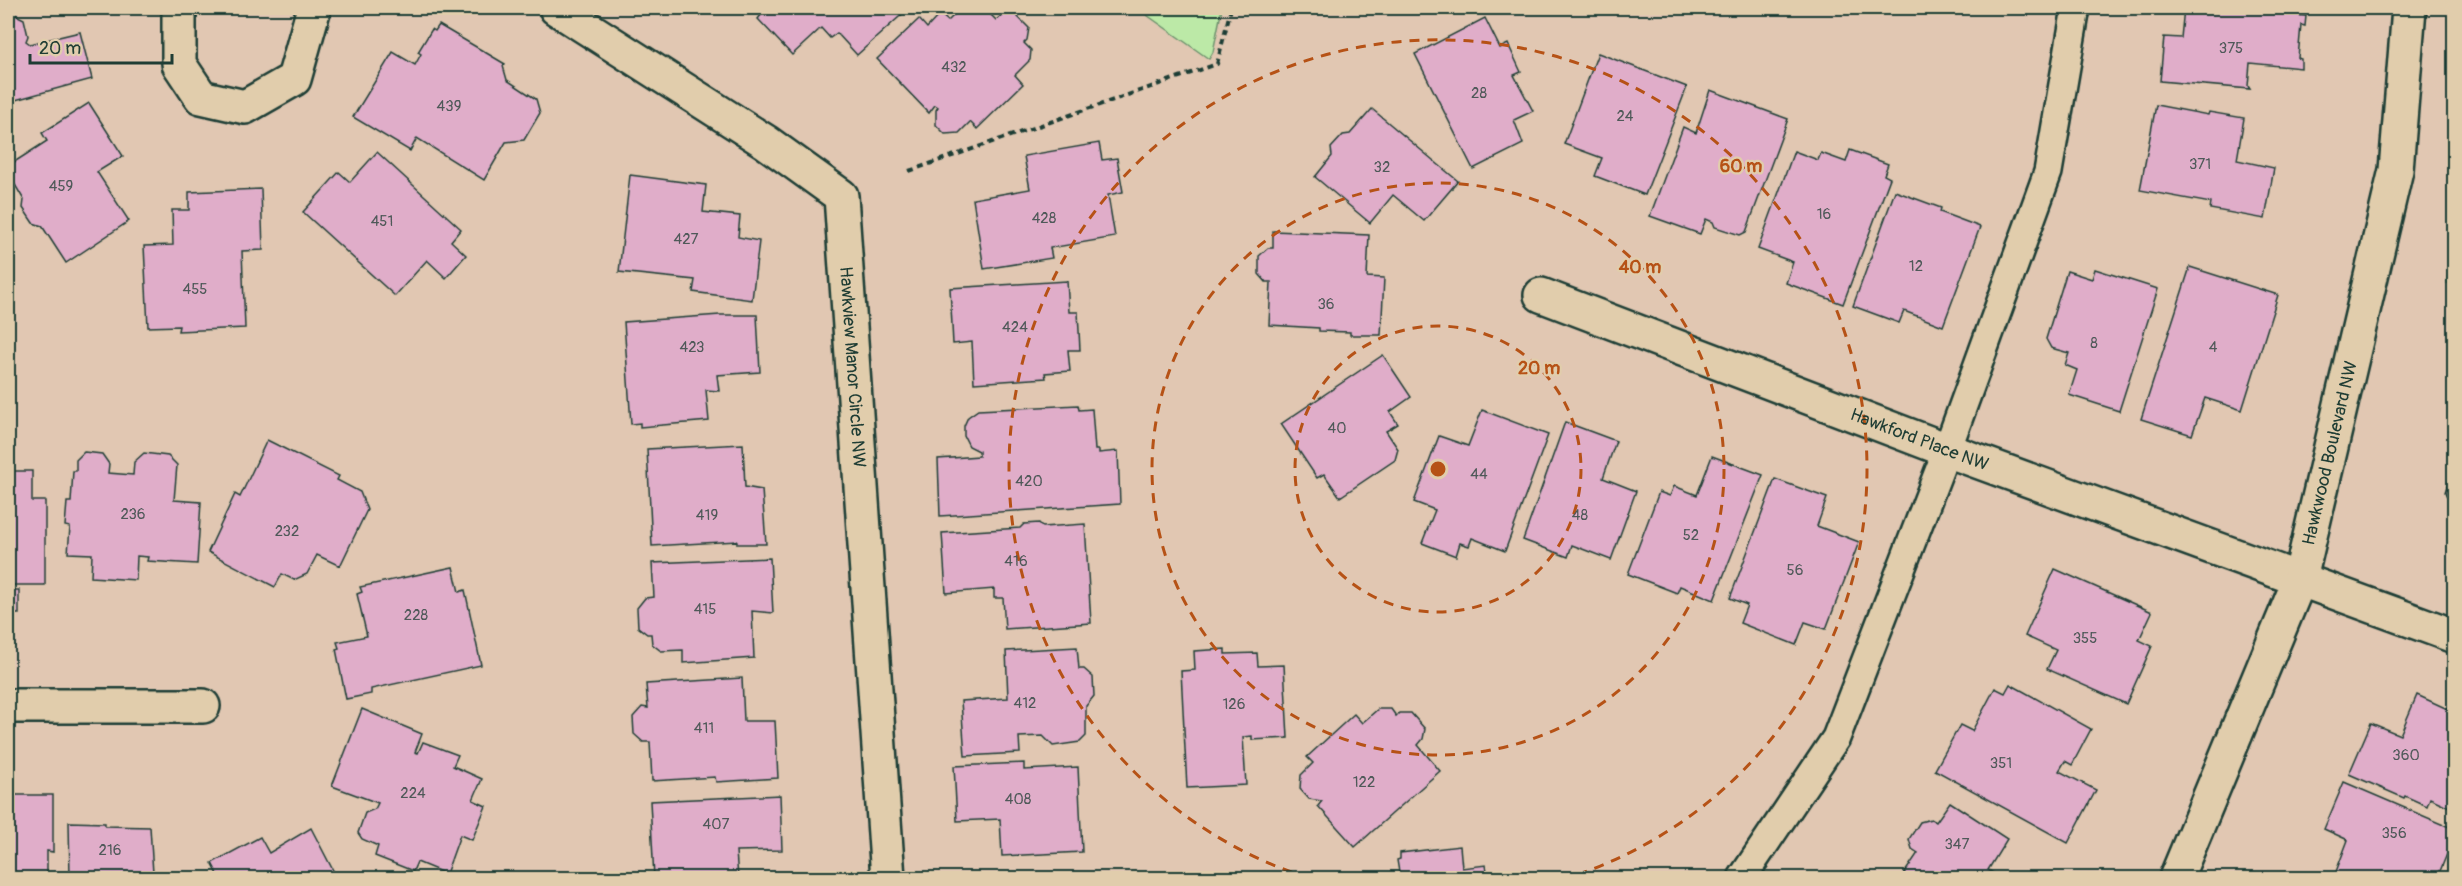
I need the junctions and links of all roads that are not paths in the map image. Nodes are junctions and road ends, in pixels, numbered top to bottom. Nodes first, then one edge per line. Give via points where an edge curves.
1 (179, 8) edge
2 (314, 8) edge
3 (556, 8) edge
4 (2076, 8) edge
5 (2409, 8) edge
6 (1541, 295) dead end
7 (1947, 450) junction
8 (2300, 579) junction
9 (2454, 636) edge
10 (8, 706) edge
11 (203, 706) dead end
12 (888, 879) edge
13 (1742, 879) edge
14 (2176, 879) edge

1 - 2 street via 179,64 201,97 245,107 294,79
3 - 12 street, Hawkview Manor Circle NW via 766,142 841,196
4 - 7 lane via 2048,172
5 - 8 street, Hawkwood Boulevard NW via 2396,170
6 - 7 street, Hawkford Place NW
7 - 8 street, Hawkford Place NW
7 - 13 lane via 1836,738
8 - 9 street, Hawkford Place NW
8 - 14 street, Hawkwood Boulevard NW
10 - 11 street

